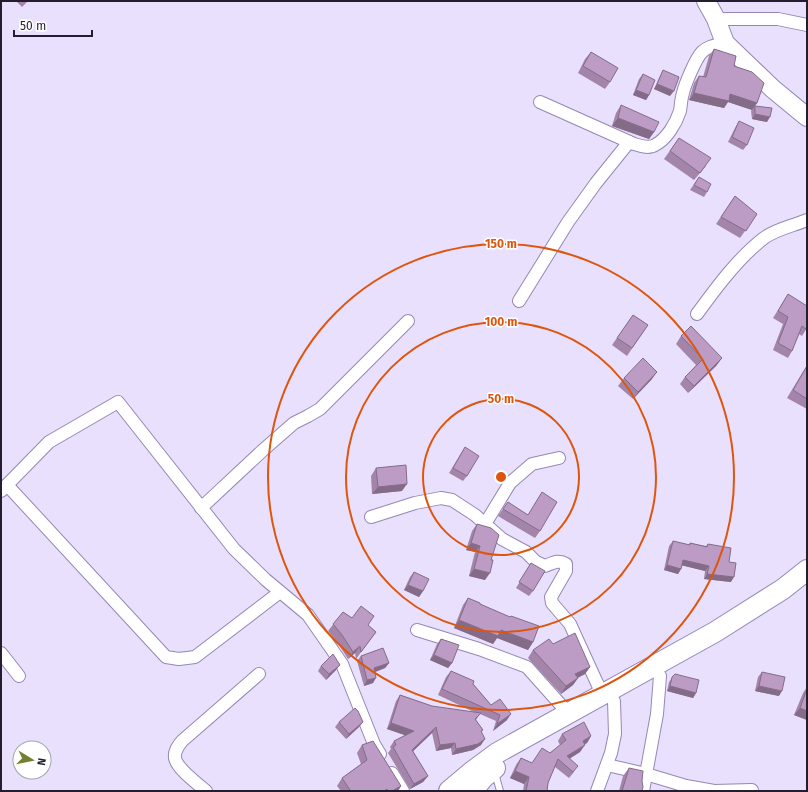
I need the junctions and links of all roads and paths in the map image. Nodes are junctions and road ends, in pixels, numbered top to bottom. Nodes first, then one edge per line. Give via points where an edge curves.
1 (706, 1) edge
2 (716, 19) junction
3 (807, 25) edge
4 (725, 43) junction
5 (540, 102) dead end
6 (807, 117) edge
7 (629, 142) junction
8 (807, 220) edge
9 (519, 301) dead end
10 (697, 314) dead end
11 (408, 321) dead end
12 (559, 458) dead end
13 (4, 488) edge
14 (202, 508) junction
15 (371, 517) dead end
16 (485, 524) junction
17 (807, 570) edge
18 (807, 585) edge
19 (280, 592) junction
20 (417, 630) dead end
21 (1, 653) edge
22 (259, 674) dead end
23 (19, 676) dead end
24 (660, 676) junction
25 (608, 698) junction
26 (568, 713) junction
27 (607, 764) junction
28 (494, 770) junction
29 (646, 774) junction
30 (752, 790) edge
31 (206, 791) edge
32 (403, 791) edge
33 (449, 791) edge
34 (473, 791) edge
35 (500, 791) edge
36 (597, 791) edge
37 (643, 791) edge

1 - 2 street
2 - 3 street via 778,19
2 - 4 street
4 - 6 street
4 - 7 street via 711,46 702,52 696,61 682,93 676,121 666,136 655,145 646,147
5 - 7 street
7 - 9 street via 572,216
8 - 10 street via 765,238 720,283
11 - 14 street via 320,409 294,422
12 - 16 street via 532,464 510,483
13 - 14 street via 49,442 118,402
13 - 19 street via 166,657 195,657
14 - 19 street via 234,549
15 - 16 street via 441,498 452,500
16 - 25 street via 502,539 526,552 536,562 545,566 556,561 566,564 566,571 551,597 552,603 570,624
17 - 25 main road via 783,590
18 - 24 main road via 766,614
19 - 32 street via 308,615 342,664 374,744
20 - 26 street via 527,667
21 - 23 street
22 - 31 street via 182,741 176,750 175,759 181,769
24 - 25 main road
24 - 29 street via 657,714
25 - 26 main road
25 - 27 street via 615,734
25 - 28 main road
26 - 33 main road via 497,753
27 - 29 street
27 - 36 street
28 - 34 main road via 483,778
28 - 35 lane
29 - 30 street via 714,791
29 - 37 street

